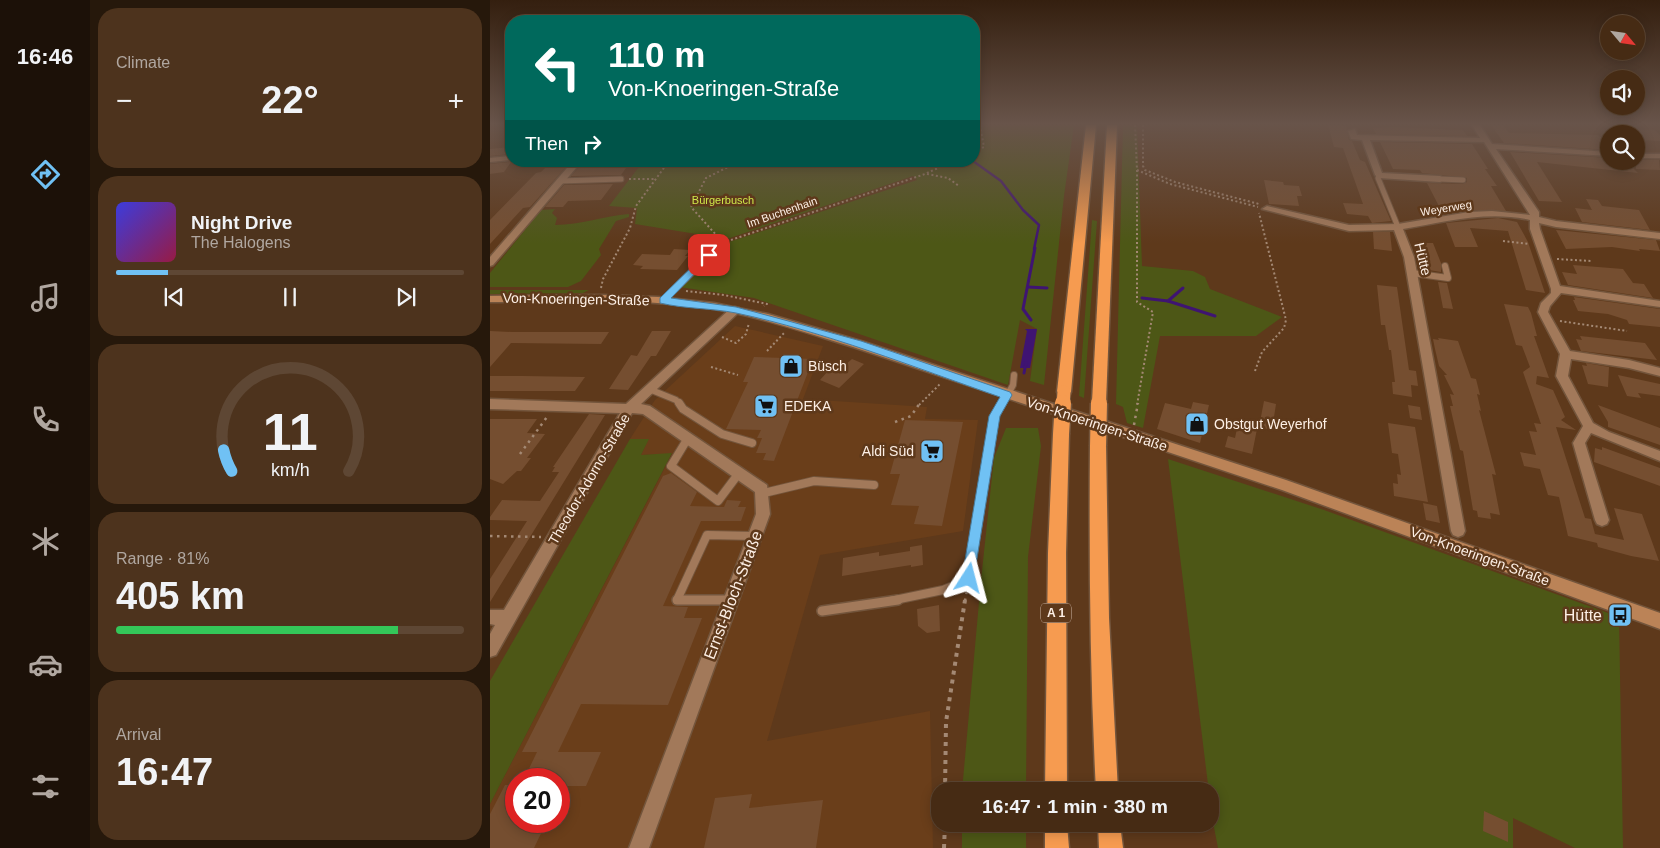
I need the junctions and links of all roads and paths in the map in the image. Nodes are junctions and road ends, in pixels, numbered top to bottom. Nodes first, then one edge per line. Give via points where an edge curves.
1 (1086, 165) edge
2 (1110, 165) edge
3 (1137, 165) edge
4 (1143, 165) edge
5 (1375, 165) edge
6 (1502, 165) edge
7 (573, 167) edge
8 (664, 167) edge
9 (728, 167) edge
10 (940, 167) edge
11 (1137, 170) junction
12 (925, 174) junction
13 (1379, 175) junction
14 (621, 179) joint
15 (655, 179) junction
16 (1440, 179) joint
17 (1463, 180) dead end
18 (560, 181) junction
19 (959, 186) dead end
20 (1263, 208) junction
21 (1535, 219) junction
22 (1398, 228) junction
23 (1660, 236) edge
24 (1503, 241) dead end
25 (723, 242) junction
26 (1540, 245) junction
27 (1545, 259) junction
28 (1591, 261) dead end
29 (490, 263) edge
30 (1445, 266) dead end
31 (1412, 273) junction
32 (1556, 289) junction
33 (490, 298) edge
34 (599, 298) junction
35 (664, 300) junction
36 (1660, 304) edge
37 (736, 310) junction
38 (755, 316) junction
39 (1546, 319) junction
40 (1626, 331) dead end
41 (782, 334) dead end
42 (724, 337) dead end
43 (767, 351) dead end
44 (1566, 354) junction
45 (712, 367) dead end
46 (1255, 371) dead end
47 (1660, 372) edge
48 (738, 375) dead end
49 (949, 375) junction
50 (1014, 375) dead end
51 (649, 389) junction
52 (1007, 395) junction
53 (490, 404) edge
54 (555, 406) junction
55 (629, 408) junction
56 (895, 422) dead end
57 (1589, 426) junction
58 (1133, 436) junction
59 (688, 438) junction
60 (752, 443) dead end
61 (520, 454) dead end
62 (1660, 456) edge
63 (739, 473) junction
64 (874, 485) dead end
65 (764, 493) junction
66 (1602, 520) dead end
67 (1458, 531) dead end
68 (490, 536) edge
69 (755, 536) junction
70 (556, 537) junction
71 (969, 578) junction
72 (730, 600) junction
73 (822, 611) dead end
74 (490, 618) edge
75 (508, 618) junction
76 (1660, 621) edge
77 (490, 648) edge
78 (945, 782) edge
79 (1056, 782) edge
80 (1106, 782) edge
81 (945, 832) edge
82 (1056, 832) edge
83 (1110, 832) edge
84 (639, 848) edge
85 (944, 848) edge
86 (1057, 848) edge
87 (1111, 848) edge

1 - 79 highway, A 1, bridge via 1061,434
2 - 80 highway, bridge via 1098,446 1102,727
3 - 11 path
4 - 20 path via 1145,170 1175,182 1257,202
5 - 13 street
6 - 21 street via 1534,212
7 - 18 street
8 - 15 path
9 - 25 path via 706,178 690,207
10 - 12 path, Im Buchenhain
11 - 20 path via 1170,184
11 - 58 path via 1137,302 1153,312
12 - 19 path via 948,178
12 - 25 path, Im Buchenhain
13 - 16 street
13 - 22 lane, Hütte
14 - 15 path
14 - 18 lane
15 - 34 path via 636,206 630,228 603,279
16 - 17 lane
18 - 29 street
20 - 22 street, Weyerweg via 1349,228
20 - 46 path via 1258,209 1286,320 1284,328 1262,352
21 - 22 street, Weyerweg via 1469,214
21 - 23 street, Weyerweg
21 - 26 street
22 - 31 street, Hütte via 1405,242
24 - 26 path
25 - 35 lane
26 - 27 street
27 - 28 path
27 - 32 street
30 - 31 lane via 1448,278
31 - 67 street, Hütte
32 - 36 street
32 - 39 street via 1556,294 1544,309
33 - 34 main road, Von-Knoeringen-Straße
34 - 35 main road, Von-Knoeringen-Straße
35 - 37 main road, Von-Knoeringen-Straße
37 - 38 main road, Von-Knoeringen-Straße
37 - 51 street, Theodor-Adorno-Straße
38 - 42 path via 748,324 746,334 736,343
38 - 49 main road, Von-Knoeringen-Straße via 857,344
39 - 40 path
39 - 44 street
41 - 43 path
44 - 47 street
44 - 57 street via 1562,376
45 - 48 path
49 - 52 main road, Von-Knoeringen-Straße
49 - 56 path via 914,408 911,416
50 - 52 lane
51 - 55 street, Theodor-Adorno-Straße
51 - 60 lane via 676,400 683,409 722,434
52 - 58 main road, Von-Knoeringen-Straße
52 - 71 lane via 995,416
53 - 54 street
54 - 55 street
54 - 61 path
55 - 59 street via 646,409
55 - 70 street, Theodor-Adorno-Straße
57 - 62 street
57 - 66 street via 1579,443
58 - 76 main road, Von-Knoeringen-Straße via 1286,486
59 - 63 street
59 - 63 lane via 671,466 718,500 726,494
63 - 65 street
64 - 65 lane via 814,482
65 - 69 street, Ernst-Bloch-Straße via 763,514
68 - 70 path
69 - 72 street, Ernst-Bloch-Straße
69 - 72 lane via 708,535 676,600
70 - 75 street, Theodor-Adorno-Straße
71 - 73 lane via 960,585 933,593
71 - 78 path via 946,722
72 - 84 street, Ernst-Bloch-Straße
74 - 75 street
75 - 77 street, Theodor-Adorno-Straße
81 - 85 path
82 - 86 highway
83 - 87 highway

